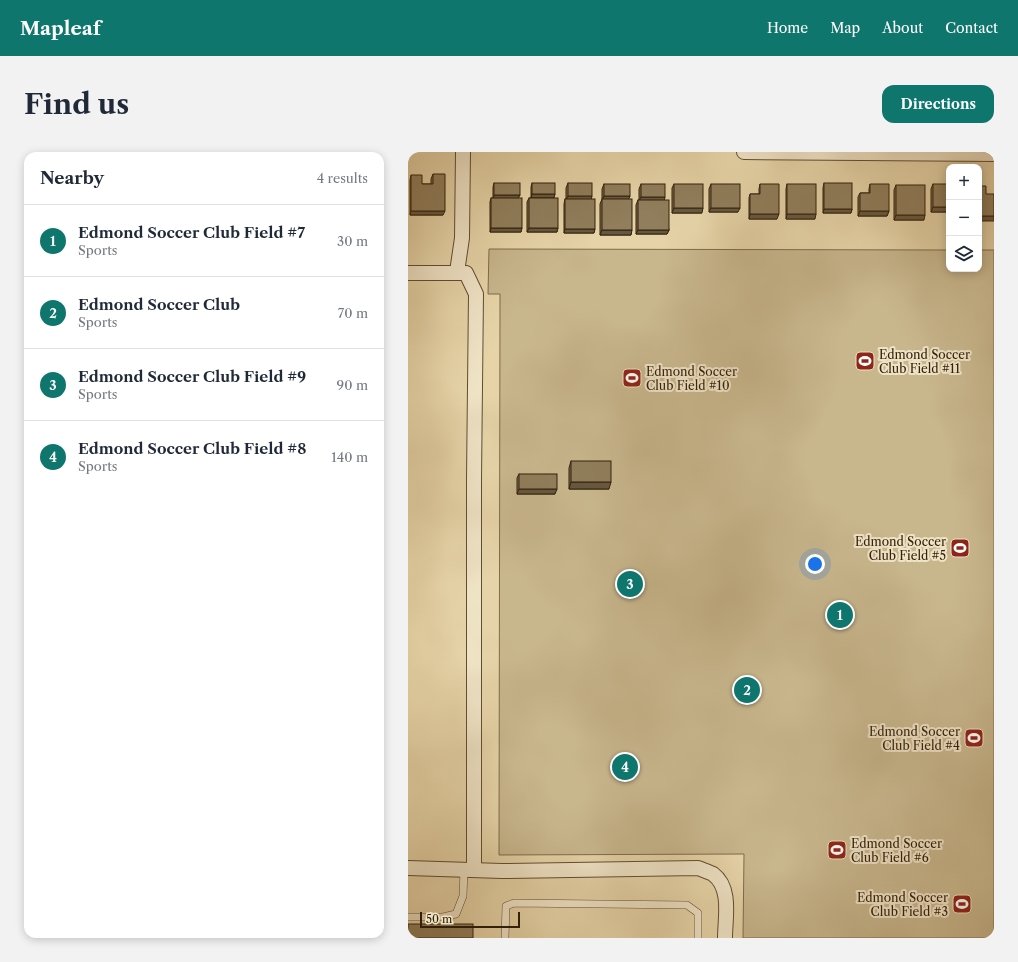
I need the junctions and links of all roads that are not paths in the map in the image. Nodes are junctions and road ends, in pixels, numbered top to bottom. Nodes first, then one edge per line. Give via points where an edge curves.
1 (463, 152) edge
2 (744, 152) edge
3 (994, 154) edge
4 (457, 272) junction
5 (408, 273) edge
6 (408, 868) edge
7 (469, 870) junction
8 (408, 917) edge
9 (505, 938) edge
10 (698, 938) edge
11 (725, 938) edge

1 - 4 street via 462,238
2 - 3 street
4 - 5 street
4 - 7 street via 466,273 476,294
6 - 7 street
7 - 8 lane via 456,914 443,917
7 - 11 street via 698,868 713,875 722,885 726,902
9 - 10 lane via 506,906 514,903 687,905 698,913

